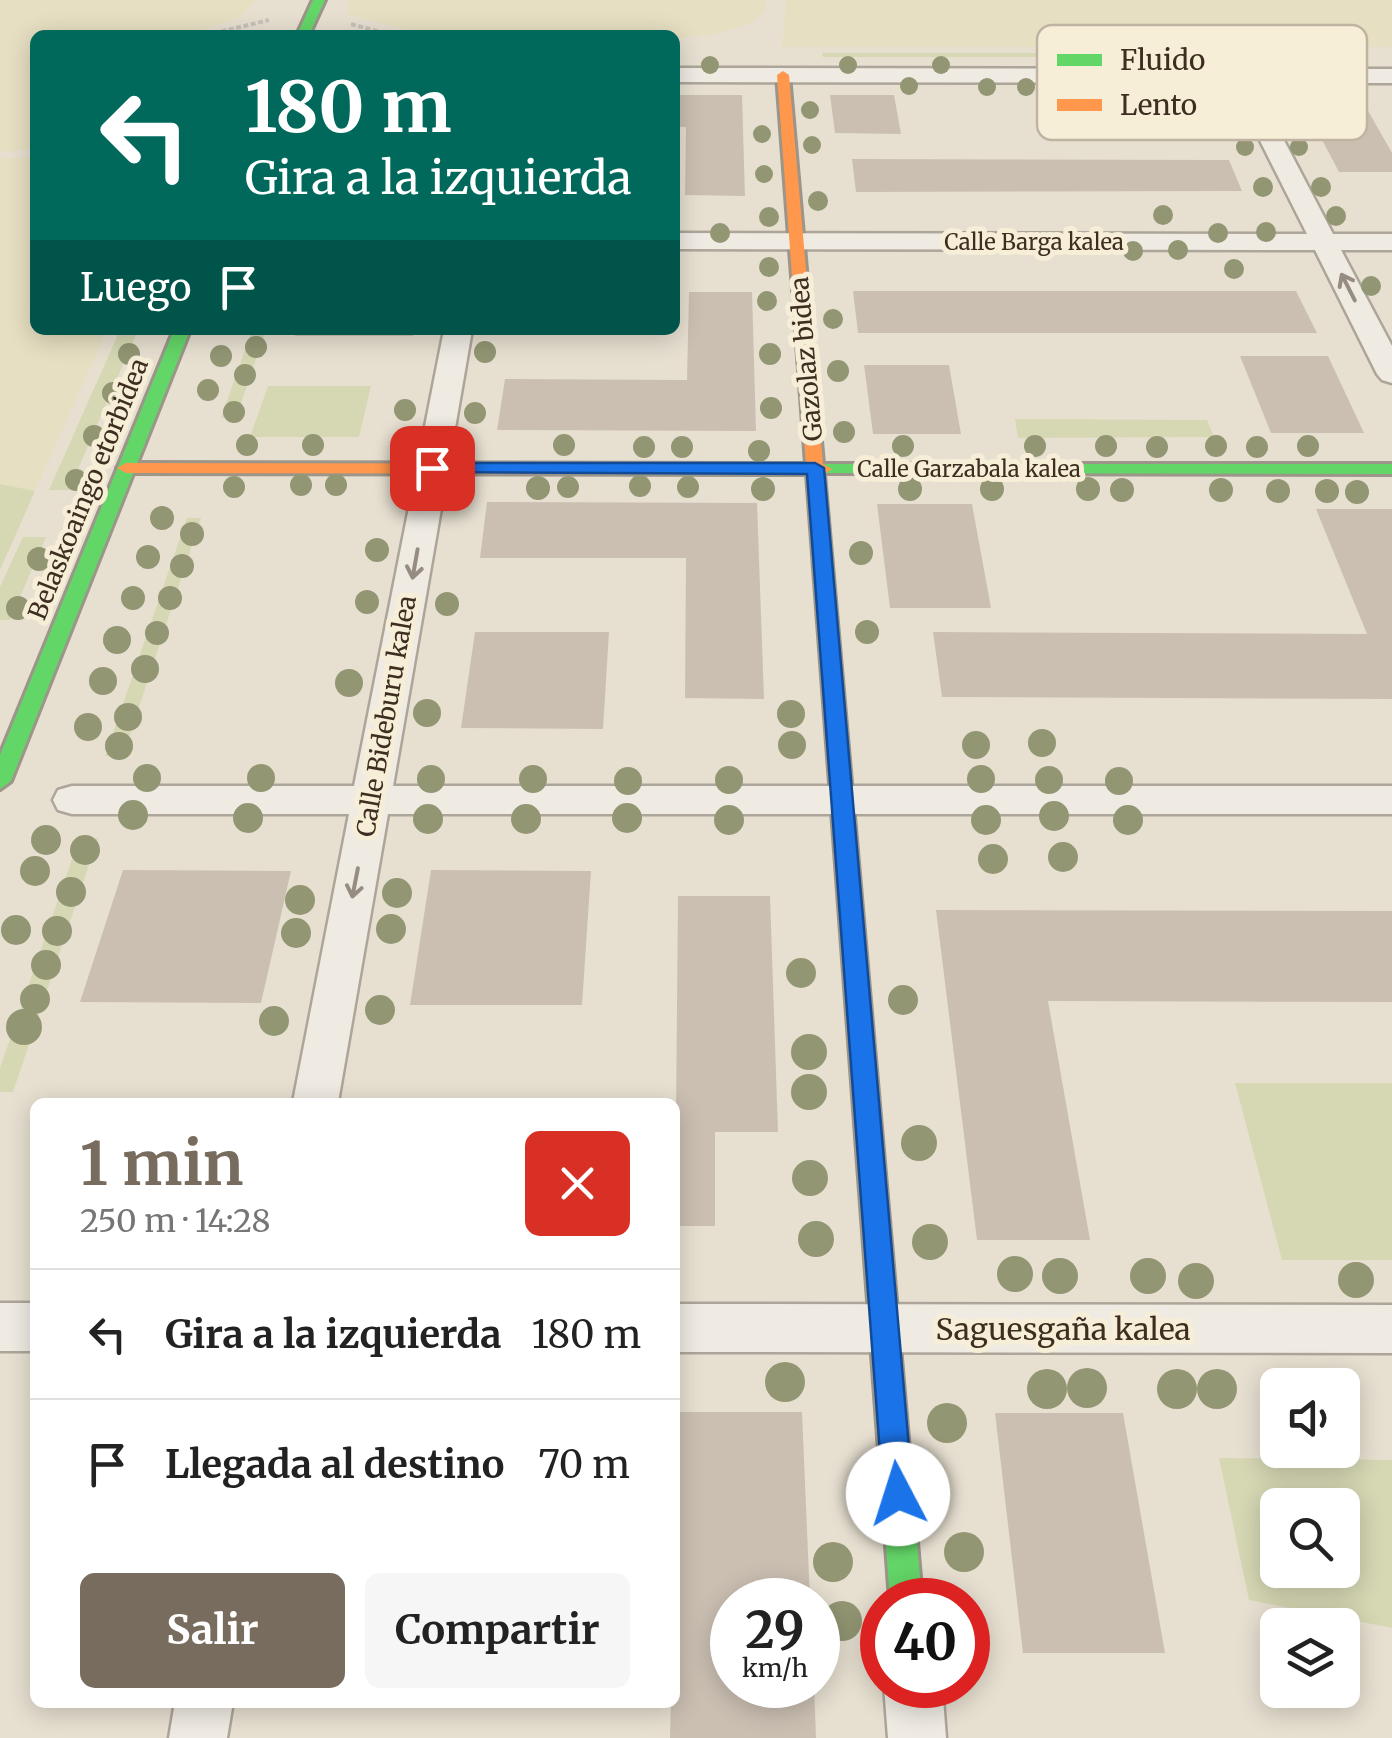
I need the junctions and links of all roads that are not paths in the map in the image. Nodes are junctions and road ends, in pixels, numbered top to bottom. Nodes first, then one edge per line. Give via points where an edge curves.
1 (319, 0) edge
2 (306, 30) edge
3 (680, 75) edge
4 (783, 75) junction
5 (1037, 76) edge
6 (1272, 140) edge
7 (680, 241) edge
8 (796, 241) junction
9 (1324, 242) junction
10 (1392, 242) edge
11 (180, 335) edge
12 (457, 335) edge
13 (1392, 374) edge
14 (126, 468) junction
15 (432, 468) junction
16 (815, 468) junction
17 (1392, 469) edge
18 (0, 781) edge
19 (72, 800) dead end
20 (371, 800) junction
21 (842, 800) junction
22 (1392, 800) edge
23 (316, 1098) edge
24 (0, 1327) edge
25 (30, 1327) edge
26 (680, 1328) edge
27 (884, 1328) junction
28 (1392, 1329) edge
29 (904, 1578) edge
30 (203, 1708) edge
31 (915, 1708) edge
32 (198, 1738) edge
33 (918, 1738) edge

1 - 2 street
3 - 4 street
4 - 5 street
4 - 8 street, Gazolaz bidea
6 - 9 street
7 - 8 street, Calle Barga kalea
8 - 9 street, Calle Barga kalea
8 - 16 street, Gazolaz bidea
9 - 10 street, Calle Barga kalea
13 -> 9 street
11 - 14 street, Belaskoaingo etorbidea
12 - 15 street, Calle Bideburu kalea
14 - 15 street, Calle Garzabala kalea
14 - 18 street, Belaskoaingo etorbidea
15 - 16 street, Calle Garzabala kalea
15 -> 20 street, Calle Bideburu kalea
16 - 17 street, Calle Garzabala kalea
16 - 21 street, Gazolaz bidea
19 - 20 street
20 - 21 street
20 -> 23 street, Calle Bideburu kalea
21 - 22 street
21 - 27 street, Gazolaz bidea
24 - 25 street
26 - 27 street, Saguesgaña kalea
27 - 28 street, Saguesgaña kalea
27 - 29 street, Gazolaz bidea
30 - 32 street
31 - 33 street

